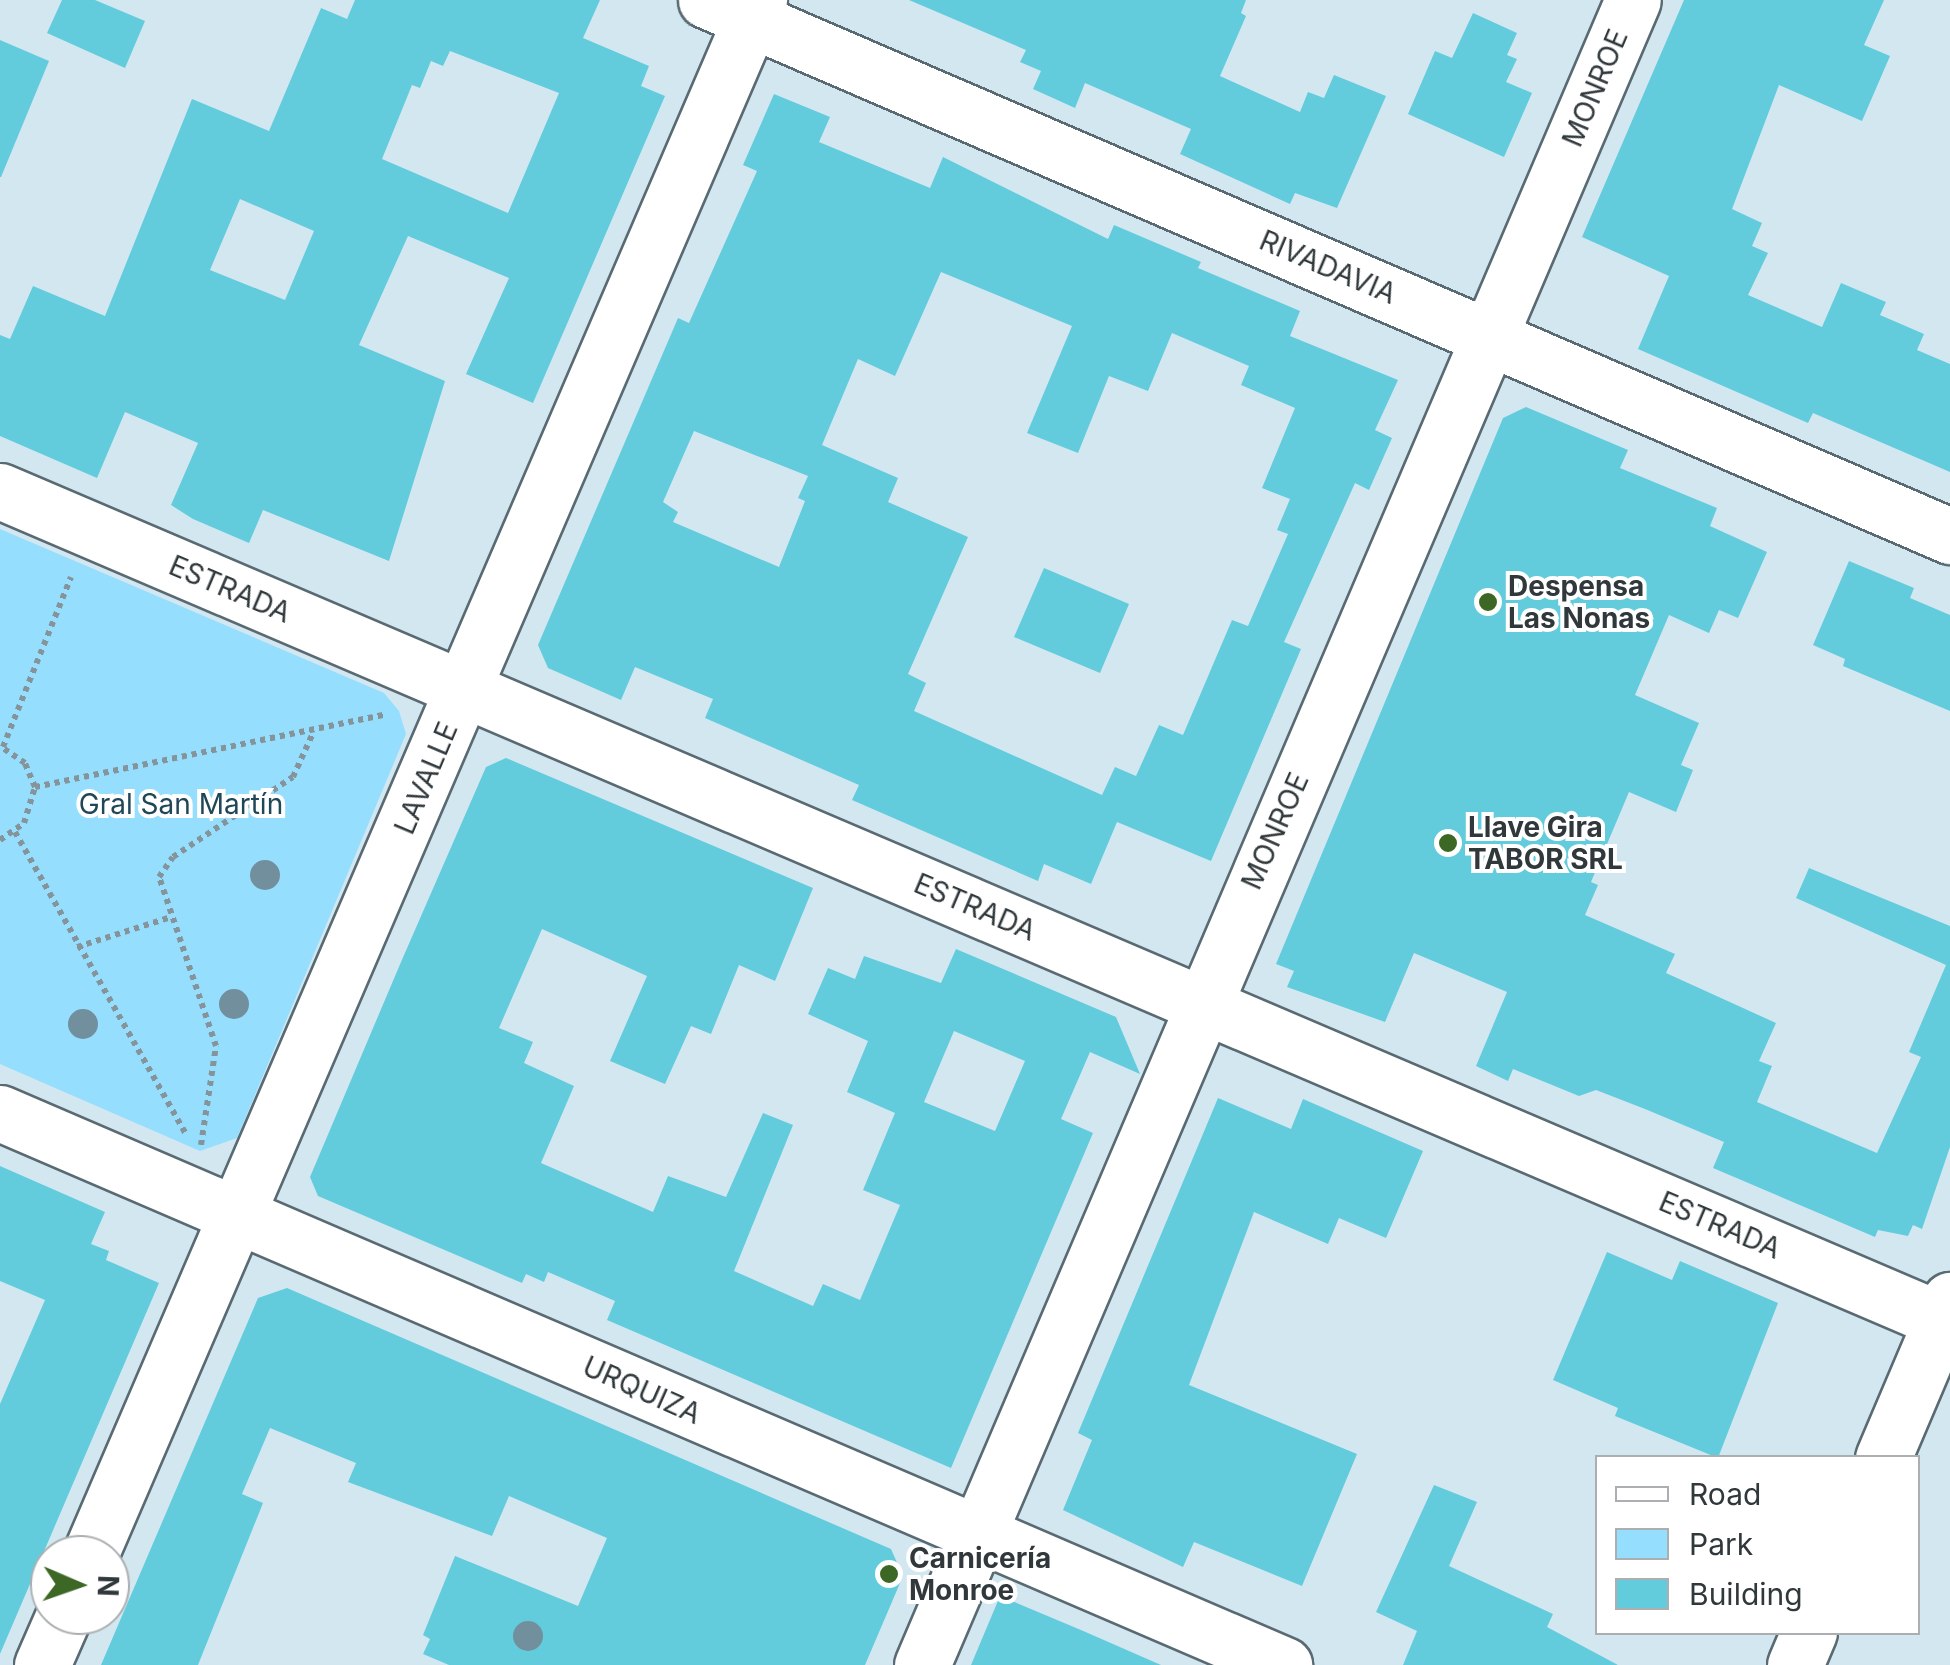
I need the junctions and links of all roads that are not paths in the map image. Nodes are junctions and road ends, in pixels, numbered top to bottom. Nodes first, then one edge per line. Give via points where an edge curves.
1 (1633, 0) edge
2 (739, 6) edge
3 (1490, 337) junction
4 (0, 491) edge
5 (1950, 536) edge
6 (464, 688) junction
7 (1200, 1003) junction
8 (0, 1113) edge
9 (239, 1215) junction
10 (1947, 1315) edge
11 (1884, 1455) edge
12 (99, 1535) edge
13 (978, 1537) junction
14 (55, 1635) edge
15 (1808, 1635) edge
16 (42, 1665) edge
17 (922, 1665) edge
18 (1284, 1665) edge
19 (1795, 1665) edge

1 - 3 street, MONROE
2 - 3 street, RIVADAVIA
2 - 6 street, LAVALLE
3 - 5 street, RIVADAVIA
3 - 7 street, MONROE
4 - 6 street, ESTRADA
6 - 7 street, ESTRADA
6 - 9 street, LAVALLE
7 - 10 street, ESTRADA
7 - 13 street, MONROE
8 - 9 street, URQUIZA
9 - 12 street, LAVALLE
9 - 13 street, URQUIZA
10 - 11 street
13 - 17 street, MONROE
13 - 18 street, URQUIZA
14 - 16 street
15 - 19 street

